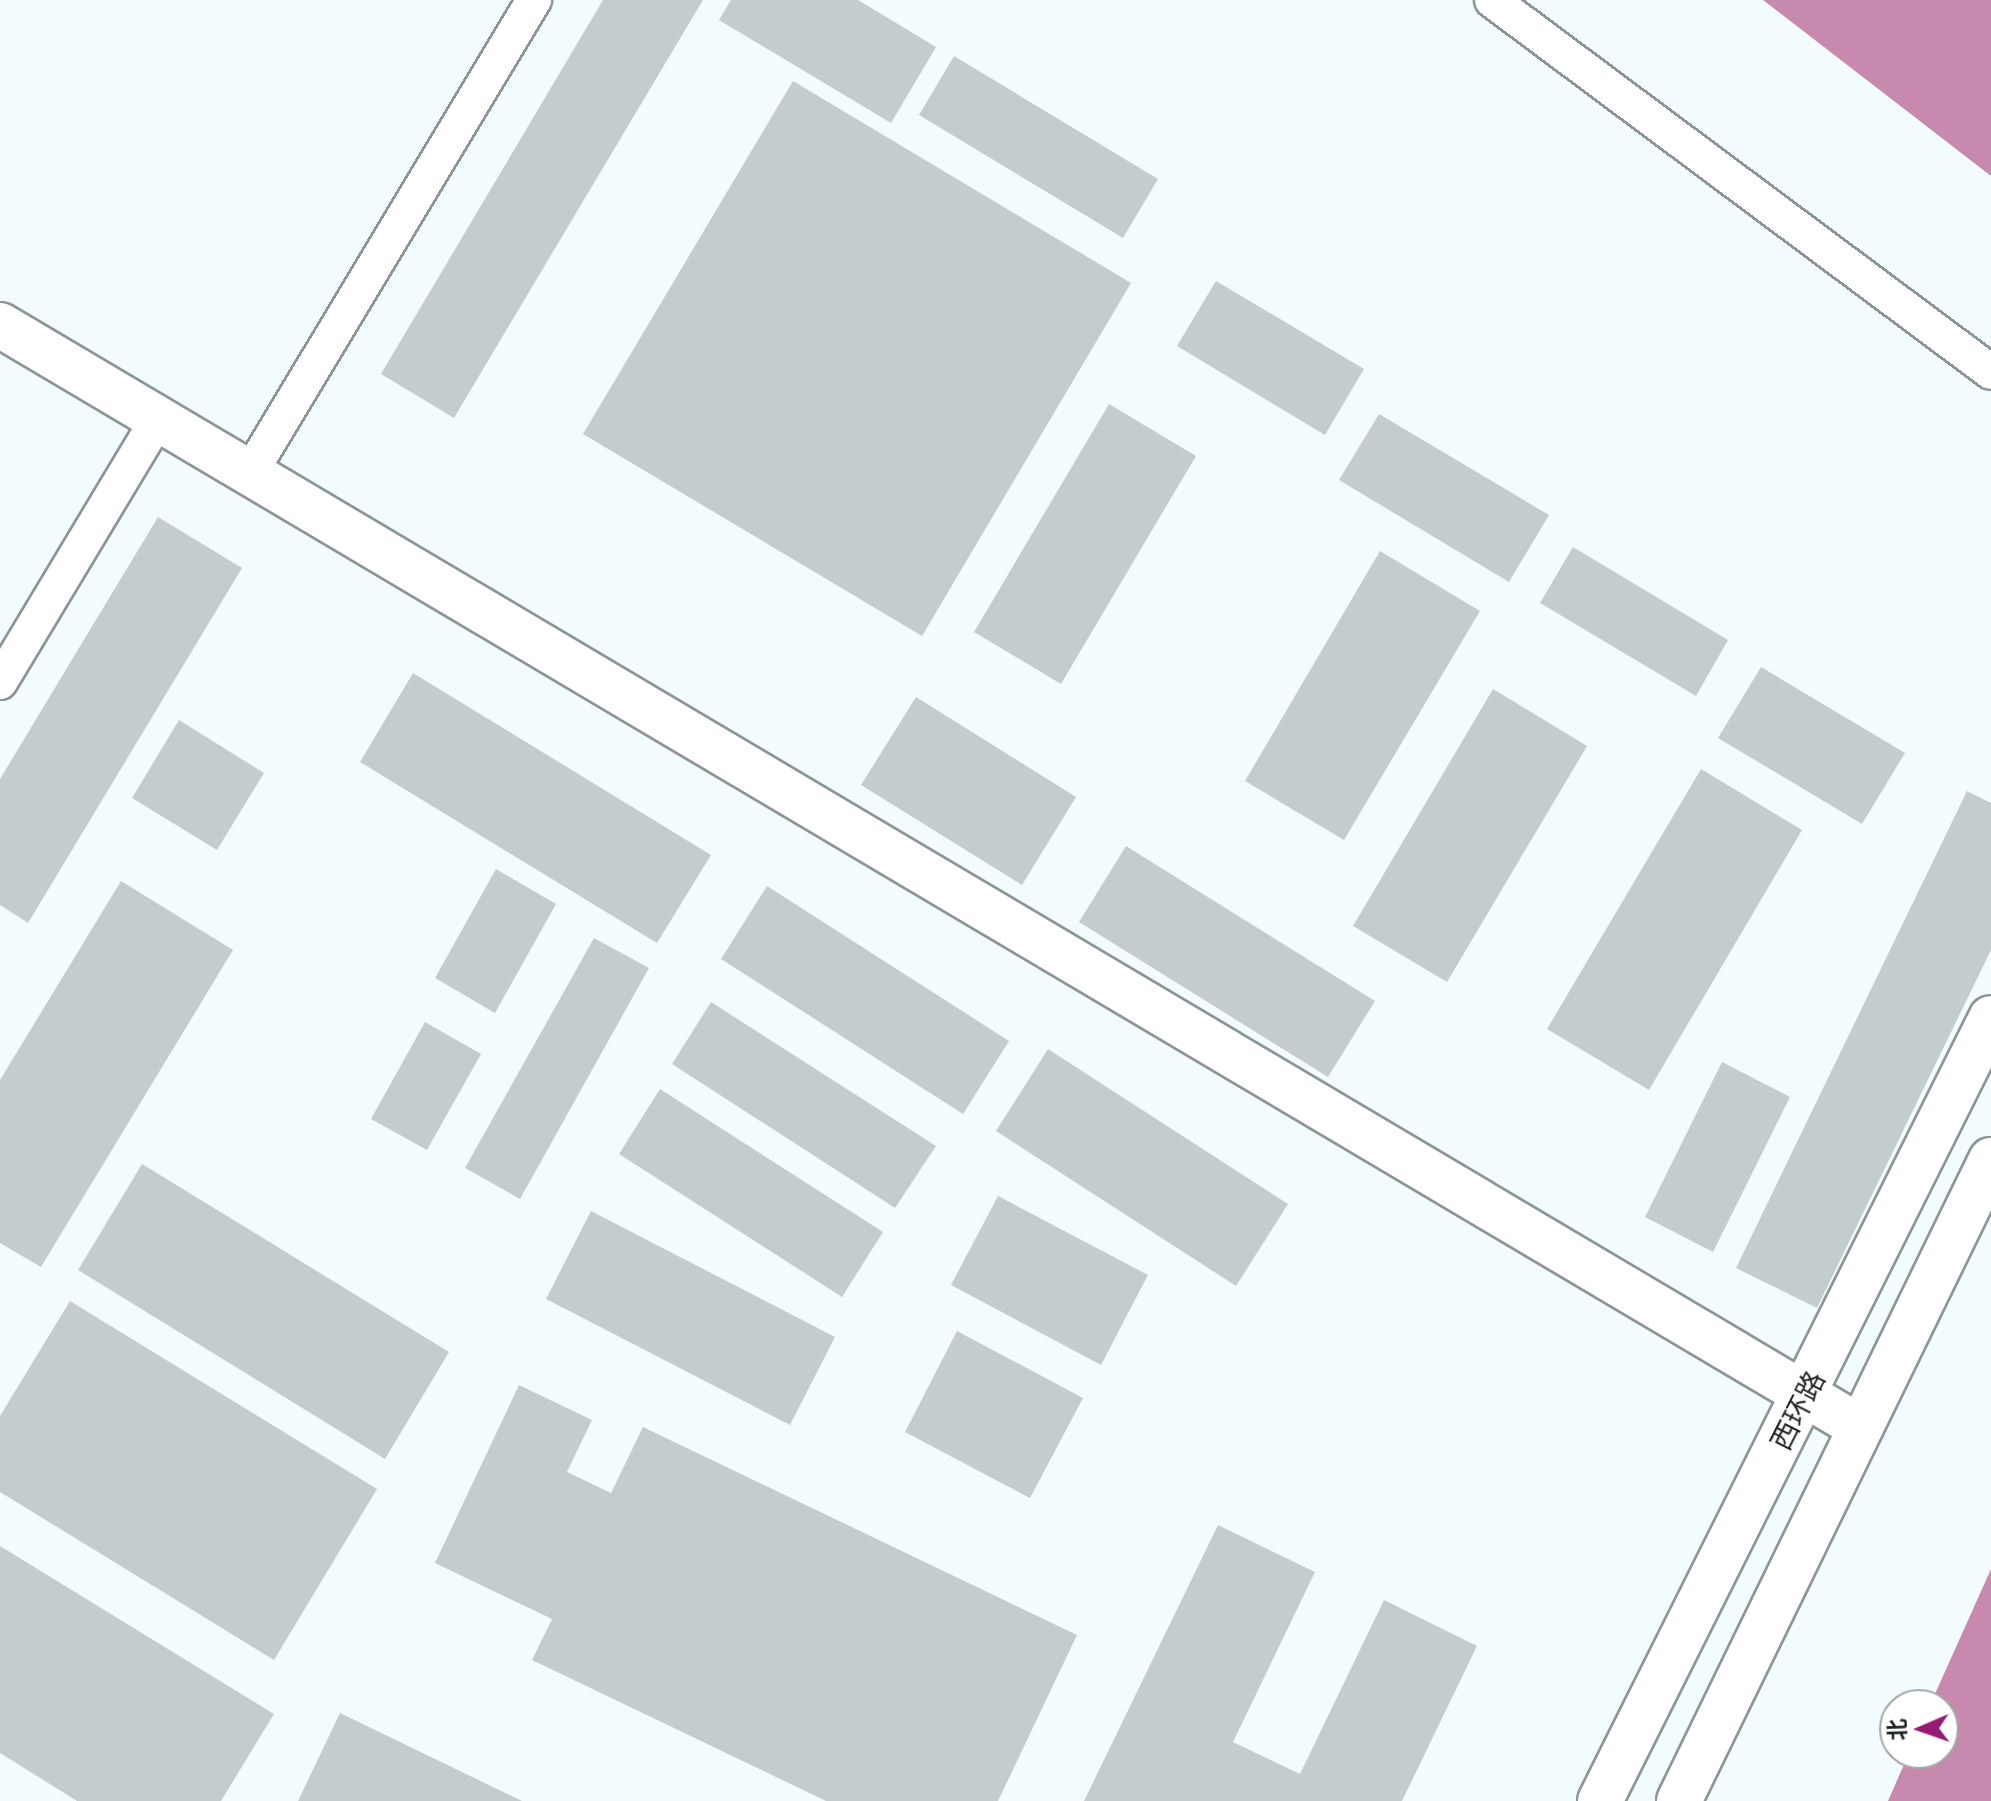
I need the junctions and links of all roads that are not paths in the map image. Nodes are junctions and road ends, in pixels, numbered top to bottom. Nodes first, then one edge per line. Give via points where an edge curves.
1 (534, 0) edge
2 (1492, 0) edge
3 (0, 325) edge
4 (1991, 372) edge
5 (158, 419) junction
6 (250, 473) junction
7 (0, 682) edge
8 (1991, 1018) edge
9 (1991, 1160) edge
10 (1805, 1395) junction
11 (1860, 1427) junction
12 (1600, 1801) edge
13 (1679, 1801) edge

1 - 6 street
2 - 4 street
3 - 5 street
5 - 6 street
5 - 7 street
6 - 10 street
8 - 10 street, 西环路
9 - 11 street
10 - 11 street
10 - 12 street, 西环路
11 - 13 street

